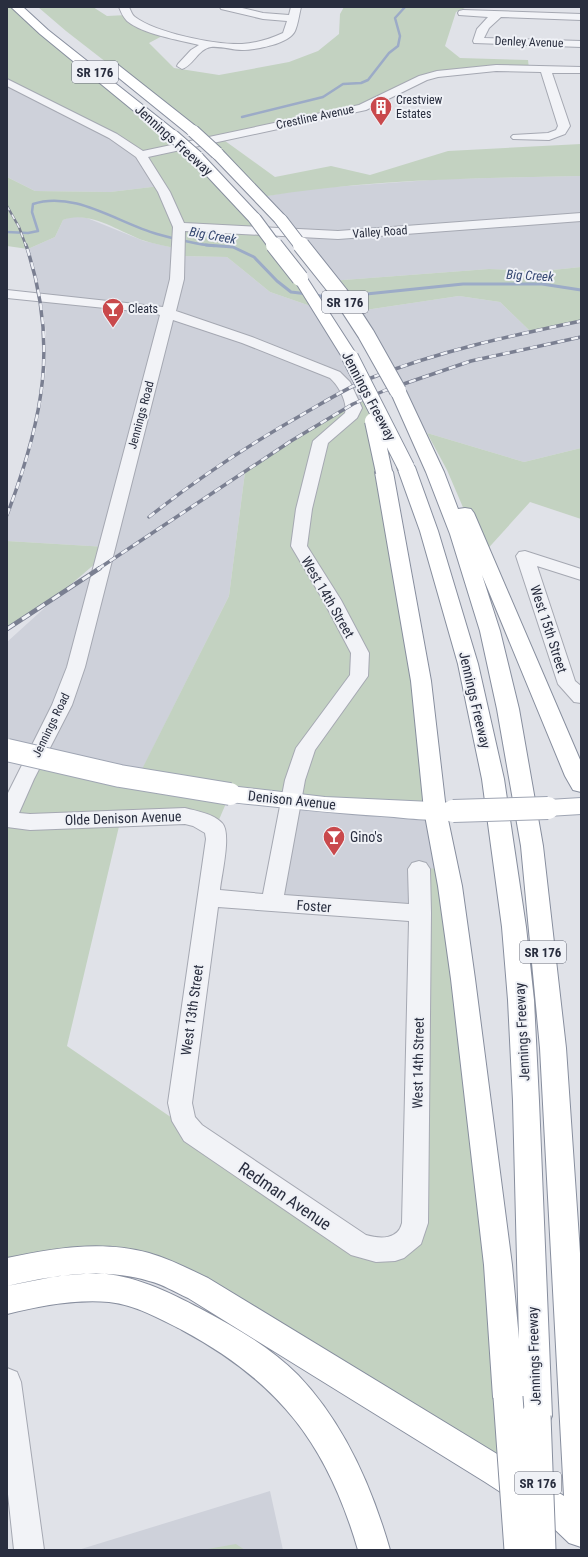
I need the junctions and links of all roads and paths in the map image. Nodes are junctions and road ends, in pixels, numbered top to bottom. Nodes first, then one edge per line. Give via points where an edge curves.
1 (17, 7) edge
2 (124, 7) edge
3 (225, 7) edge
4 (296, 7) edge
5 (550, 11) edge
6 (463, 13) dead end
7 (498, 14) junction
8 (581, 17) edge
9 (293, 18) junction
10 (208, 44) junction
11 (581, 44) edge
12 (106, 62) dead end
13 (182, 66) dead end
14 (544, 69) junction
15 (581, 70) edge
16 (7, 82) edge
17 (517, 137) dead end
18 (141, 155) junction
19 (581, 217) edge
20 (179, 230) junction
21 (7, 294) edge
22 (168, 314) junction
23 (395, 469) junction
24 (441, 471) junction
25 (581, 575) edge
26 (581, 698) edge
27 (7, 750) edge
28 (581, 784) edge
29 (291, 801) junction
30 (581, 806) edge
31 (444, 811) junction
32 (7, 818) edge
33 (419, 869) dead end
34 (208, 898) junction
35 (272, 903) junction
36 (420, 913) junction
37 (184, 1121) joint
38 (395, 1249) joint
39 (7, 1272) edge
40 (7, 1300) edge
41 (7, 1382) edge
42 (581, 1503) edge
43 (581, 1531) edge
44 (29, 1550) edge
45 (374, 1550) edge
46 (519, 1550) edge
47 (541, 1550) edge

1 - 23 main road, Jennings Freeway / SR 176, bridge via 197,157 254,219 294,268 350,357 377,434
2 - 10 street via 132,20 144,26
3 - 9 street via 263,16
4 - 9 street
5 - 7 street
5 - 8 street
6 - 7 street
7 - 11 street, Denley Avenue via 480,33 478,40
9 - 10 street via 287,36 269,43 242,47
10 - 13 street via 195,52
12 - 24 main road, Jennings Freeway / SR 176, bridge via 193,131 281,220 340,294 366,334
14 - 15 street, Crestline Avenue
14 - 17 street via 564,126 561,132 549,136
14 - 18 street, Crestline Avenue via 467,70 437,74 423,78 362,108
16 - 18 street, Jennings Road via 113,136
18 - 20 street, Jennings Road via 164,192
19 - 20 street, Valley Road via 338,235
20 - 22 street, Jennings Road via 177,279
21 - 22 street, West 14th Street via 150,308
22 - 29 street, West 14th Street via 247,340 335,375 343,382 354,408 352,415 321,441 304,509 299,546 360,653 358,676 306,748
22 - 32 street, Jennings Road via 76,667 62,705 24,778
23 - 31 main road via 421,681
23 - 47 main road, Jennings Freeway / SR 176, bridge via 429,531 468,664 493,779 514,927 526,1101
24 - 28 main road
24 - 42 main road, Jennings Freeway / SR 176 via 490,631 508,709 532,846 553,1048
25 - 26 street, West 15th Street via 524,556 567,684
27 - 29 main road, Denison Avenue, bridge via 120,776
29 - 31 main road, Denison Avenue
29 - 35 street, West 14th Street
30 - 31 main road, Denison Avenue, bridge
31 - 46 main road, bridge via 450,886 498,1265
32 - 34 street, Olde Denison Avenue via 30,822 185,816 196,818 215,829 216,839
33 - 36 street, West 14th Street
34 - 35 street, Foster
34 - 37 street, West 13th Street via 180,1103
35 - 36 street, Foster
36 - 38 street, West 14th Street via 415,1223 412,1235
37 - 38 street, Redman Avenue via 193,1133 360,1246 376,1250
39 - 43 main road via 36,1264 77,1259 111,1259 142,1265 167,1274 198,1288 496,1472 558,1511
40 - 45 main road via 76,1286 110,1288 159,1302 221,1335 262,1363 297,1397 337,1454 366,1519
41 - 44 street

